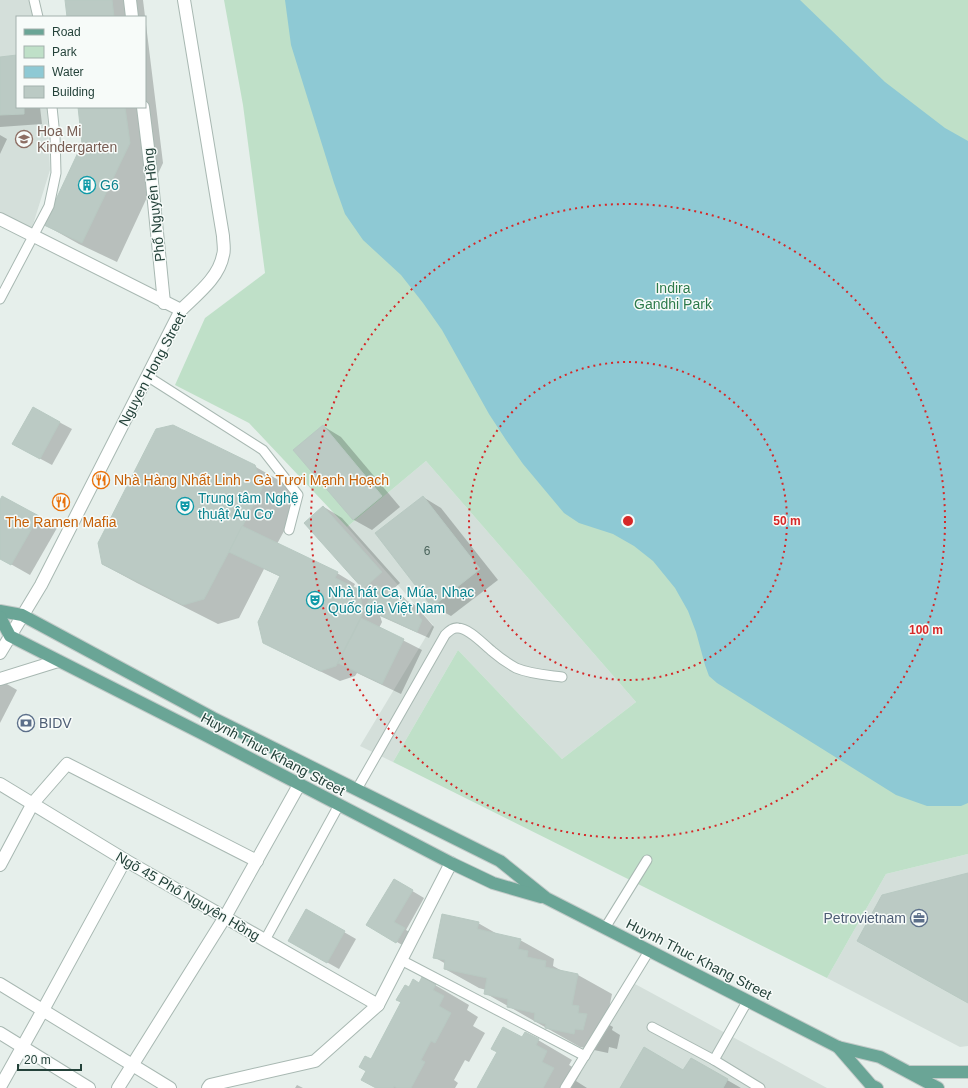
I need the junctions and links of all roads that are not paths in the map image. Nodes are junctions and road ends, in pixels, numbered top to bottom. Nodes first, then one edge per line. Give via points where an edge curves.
1 (34, 0) edge
2 (130, 0) edge
3 (184, 0) edge
4 (38, 16) edge
5 (132, 16) edge
6 (52, 108) edge
7 (143, 108) edge
8 (0, 219) edge
9 (33, 236) junction
10 (0, 299) edge
11 (164, 302) junction
12 (181, 310) junction
13 (147, 376) junction
14 (290, 530) dead end
15 (0, 611) edge
16 (22, 616) junction
17 (0, 617) edge
18 (10, 636) junction
19 (0, 653) edge
20 (58, 661) junction
21 (562, 677) dead end
22 (0, 679) edge
23 (0, 784) edge
24 (299, 785) junction
25 (357, 789) junction
26 (33, 803) junction
27 (339, 806) junction
28 (125, 860) junction
29 (647, 860) dead end
30 (256, 861) junction
31 (451, 863) junction
32 (0, 865) edge
33 (546, 898) junction
34 (224, 917) junction
35 (605, 928) junction
36 (265, 940) junction
37 (649, 951) junction
38 (401, 960) junction
39 (0, 984) edge
40 (748, 1000) junction
41 (378, 1005) junction
42 (44, 1010) junction
43 (652, 1027) dead end
44 (0, 1033) edge
45 (22, 1047) junction
46 (838, 1048) junction
47 (585, 1056) junction
48 (714, 1060) junction
49 (132, 1065) junction
50 (907, 1072) junction
51 (968, 1072) edge
52 (0, 1087) edge
53 (89, 1088) edge
54 (118, 1088) edge
55 (170, 1088) edge
56 (208, 1088) edge
57 (565, 1088) edge
58 (760, 1088) edge
59 (877, 1088) edge
60 (938, 1088) edge

1 - 4 lane
2 - 5 street
3 - 12 street, Nguyen Hong Street via 224,255 217,271
6 - 9 lane via 56,173 49,206
7 - 11 street, Phố Nguyên Hồng
8 - 9 street
9 - 10 lane
9 - 11 street
11 - 12 street
12 - 13 street, Nguyen Hong Street
13 - 14 lane via 263,450 298,495
13 - 16 street, Nguyen Hong Street via 41,585
15 - 16 main road, Huynh Thuc Khang Street
16 - 18 street, Nguyen Hong Street
16 - 25 main road, Huynh Thuc Khang Street via 213,718
17 - 18 main road
18 - 19 street, Nguyen Hong Street
18 - 20 main road, Huynh Thuc Khang Street
20 - 22 street
20 - 24 main road, Huynh Thuc Khang Street
21 - 25 lane via 516,668 475,636 457,627 451,629 445,635
23 - 26 street, Ngõ 45 Phố Nguyên Hồng
24 - 27 main road, Huynh Thuc Khang Street
24 - 30 street
25 - 33 main road, Huynh Thuc Khang Street via 500,861
26 - 28 street, Ngõ 45 Phố Nguyên Hồng
26 - 30 street via 67,764
26 - 32 street
27 - 31 main road, Huynh Thuc Khang Street
27 - 36 lane
28 - 34 street, Ngõ 45 Phố Nguyên Hồng
28 - 42 street
29 - 35 lane
30 - 34 street
31 - 33 main road, Huynh Thuc Khang Street via 493,884
31 - 38 street
33 - 35 main road, Huynh Thuc Khang Street
34 - 36 street, Ngõ 45 Phố Nguyên Hồng
34 - 49 street
35 - 37 main road, Huynh Thuc Khang Street
36 - 41 street, Ngõ 45 Phố Nguyên Hồng
37 - 40 main road, Huynh Thuc Khang Street
37 - 47 lane
38 - 41 street
38 - 47 lane
39 - 42 street
40 - 46 main road, Huynh Thuc Khang Street
40 - 48 lane
41 - 56 street via 315,1061 210,1085
42 - 45 street
42 - 49 street
43 - 48 lane
44 - 45 street
45 - 52 street
45 - 53 street
46 - 50 main road, Huynh Thuc Khang Street via 880,1057
46 - 59 main road, Huynh Thuc Khang Street via 871,1085
47 - 57 lane
48 - 58 lane
49 - 54 street
49 - 55 street
50 - 51 main road
50 - 60 main road, Huynh Thuc Khang Street

